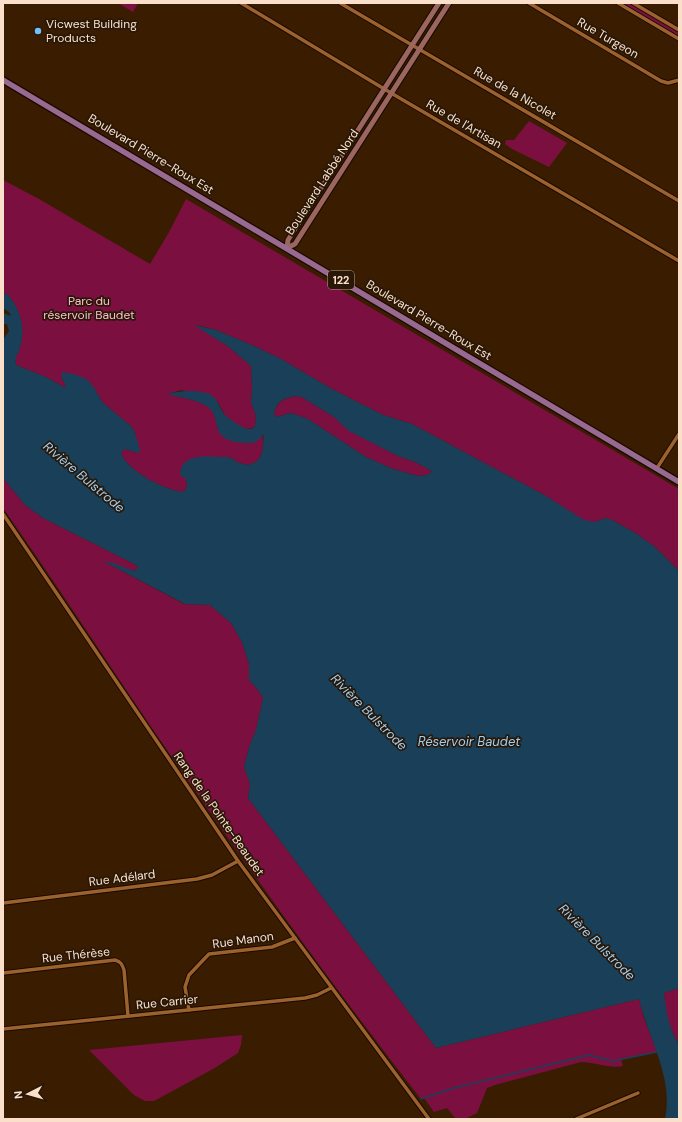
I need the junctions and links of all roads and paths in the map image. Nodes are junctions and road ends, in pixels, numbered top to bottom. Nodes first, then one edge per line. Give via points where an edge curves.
1 (241, 3) edge
2 (340, 3) edge
3 (439, 3) edge
4 (449, 3) edge
5 (529, 3) edge
6 (618, 3) edge
7 (634, 3) edge
8 (679, 30) edge
9 (679, 39) edge
10 (412, 45) junction
11 (419, 49) junction
12 (3, 80) edge
13 (679, 80) edge
14 (384, 89) junction
15 (392, 93) junction
16 (679, 201) edge
17 (287, 248) junction
18 (679, 261) edge
19 (679, 434) edge
20 (657, 468) junction
21 (679, 482) edge
22 (3, 514) edge
23 (238, 861) junction
24 (3, 902) edge
25 (294, 938) junction
26 (3, 973) edge
27 (332, 988) junction
28 (189, 1010) junction
29 (128, 1016) junction
30 (3, 1029) edge
31 (638, 1093) dead end
32 (429, 1119) edge
33 (576, 1119) edge

1 - 14 street, Rue de l'Artisan
2 - 10 street, Rue de la Nicolet
3 - 10 main road, Boulevard Labbé Nord
4 - 11 main road, Boulevard Labbé Nord
5 - 13 street, Rue Turgeon via 661,81 668,83
6 - 9 street
7 - 8 street
10 - 11 street, Rue de la Nicolet
10 - 14 main road, Boulevard Labbé Nord
11 - 15 main road, Boulevard Labbé Nord
11 - 16 street, Rue de la Nicolet
12 - 17 main road, Boulevard Pierre-Roux Est / 122
14 - 15 street, Rue de l'Artisan
14 - 17 main road, Boulevard Labbé Nord via 288,240
15 - 17 main road, Boulevard Labbé Nord via 295,244
15 - 18 street, Rue de l'Artisan
17 - 20 main road, Boulevard Pierre-Roux Est / 122
19 - 20 street
20 - 21 main road, Boulevard Pierre-Roux Est / 122
22 - 23 street, Rang de la Pointe-Beaudet
23 - 24 street, Rue Adélard via 197,880
23 - 25 street, Rang de la Pointe-Beaudet
25 - 27 street, Rang de la Pointe-Beaudet
25 - 28 street, Rue Manon via 272,947 209,954 186,981
26 - 29 street, Rue Thérèse via 115,960 122,964 124,970
27 - 28 street, Rue Carrier via 312,997
27 - 32 street, Rang de la Pointe-Beaudet
28 - 29 street, Rue Carrier
29 - 30 street, Rue Carrier
31 - 33 street

